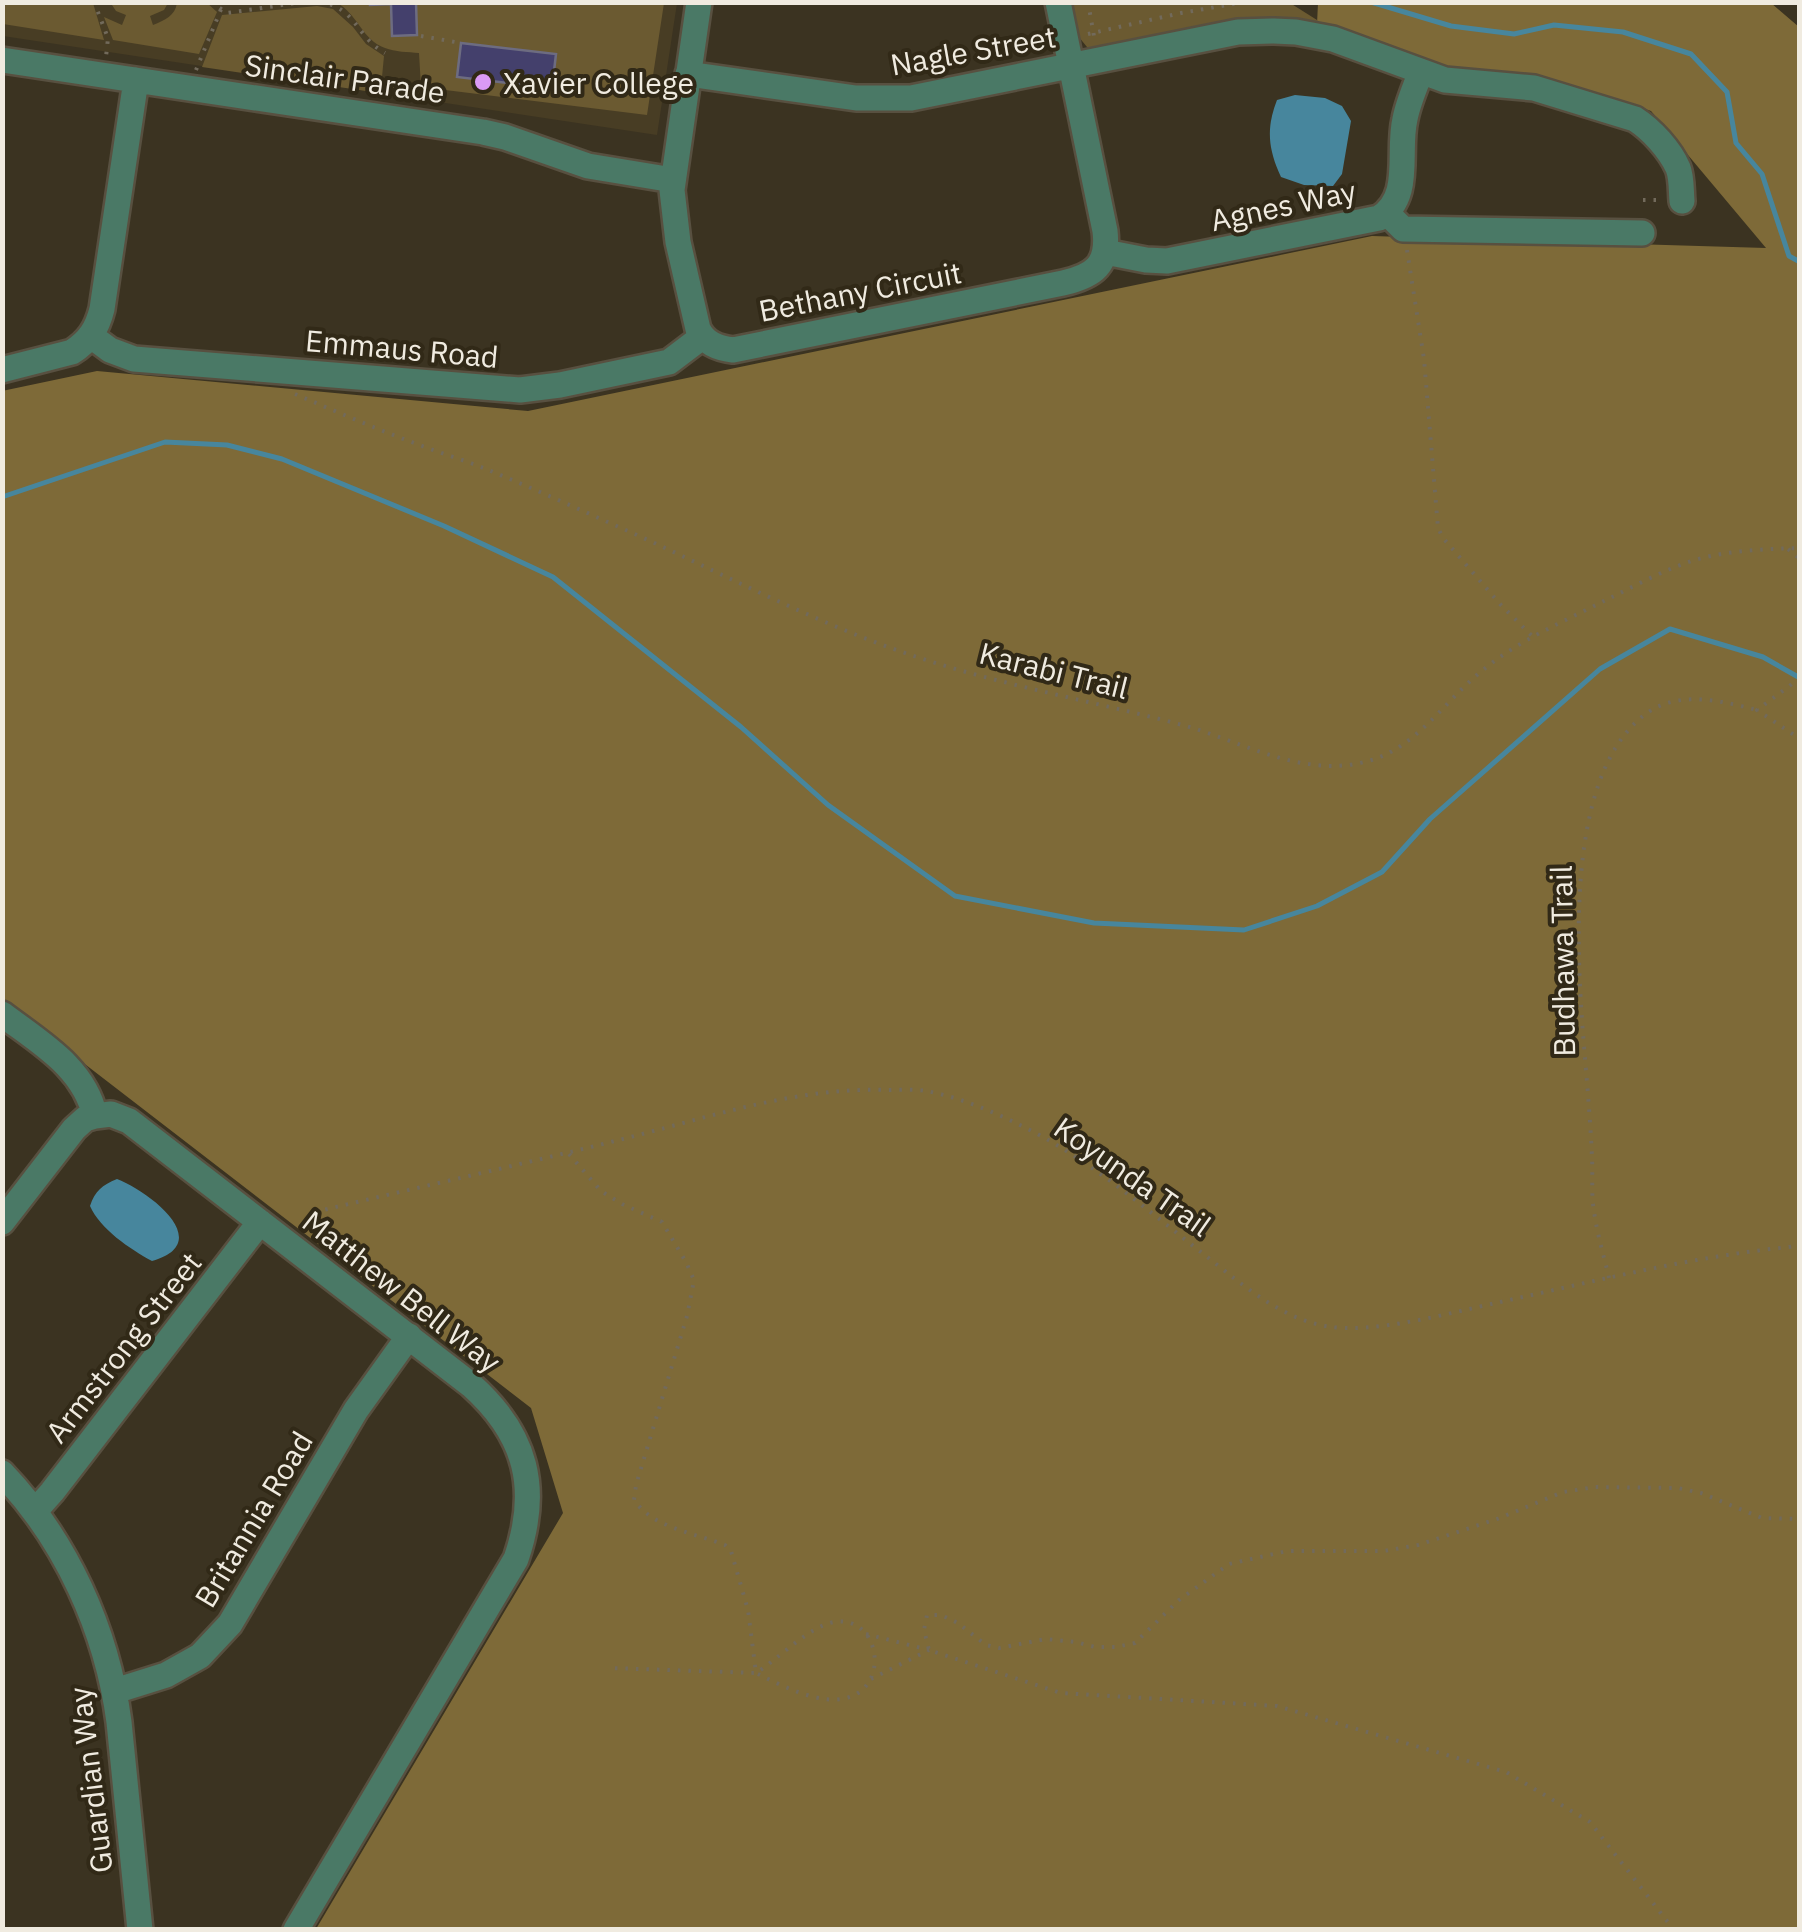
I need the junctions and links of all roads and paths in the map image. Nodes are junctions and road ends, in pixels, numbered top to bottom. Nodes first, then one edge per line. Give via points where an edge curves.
1 (94, 2) edge
2 (212, 2) edge
3 (224, 2) edge
4 (303, 2) edge
5 (320, 2) edge
6 (699, 2) edge
7 (1058, 2) edge
8 (1088, 2) edge
9 (1245, 2) edge
10 (220, 11) junction
11 (1093, 34) junction
12 (422, 36) dead end
13 (1078, 37) dead end
14 (462, 43) dead end
15 (1096, 50) dead end
16 (385, 53) dead end
17 (106, 57) dead end
18 (2, 60) edge
19 (1071, 66) junction
20 (186, 69) dead end
21 (1421, 72) junction
22 (688, 74) junction
23 (136, 80) junction
24 (673, 180) junction
25 (1682, 201) dead end
26 (1395, 221) junction
27 (1642, 233) dead end
28 (1105, 252) junction
29 (91, 336) junction
30 (702, 338) junction
31 (2, 370) edge
32 (285, 389) dead end
33 (1786, 548) junction
34 (1800, 548) edge
35 (1800, 559) edge
36 (1534, 637) junction
37 (1800, 678) edge
38 (1800, 700) edge
39 (1757, 710) junction
40 (1800, 738) edge
41 (2, 1014) edge
42 (95, 1116) junction
43 (568, 1152) junction
44 (314, 1212) dead end
45 (2, 1222) edge
46 (260, 1222) junction
47 (1800, 1246) edge
48 (1608, 1278) junction
49 (409, 1336) junction
50 (2, 1473) edge
51 (36, 1510) junction
52 (1800, 1518) edge
53 (866, 1634) junction
54 (929, 1650) junction
55 (610, 1668) dead end
56 (756, 1673) junction
57 (871, 1679) junction
58 (115, 1692) junction
59 (140, 1930) edge
60 (296, 1930) edge
61 (1674, 1930) edge

1 - 17 path via 108,38
2 - 10 path
3 - 10 path
4 - 10 path
5 - 16 path via 345,11
6 - 22 street
7 - 19 street
8 - 11 path
9 - 11 path
10 - 20 path via 196,70
11 - 13 path
11 - 15 path
12 - 14 path
18 - 23 street, Sinclair Parade
19 - 21 street, Nagle Street via 1238,32 1274,31 1333,39
19 - 22 street, Nagle Street via 876,100
19 - 28 street
21 - 25 street, Nagle Street via 1534,88 1635,119 1678,168
21 - 26 street, Agnes Way via 1404,121
22 - 24 street
23 - 24 street, Sinclair Parade via 484,132 588,166
23 - 29 street via 102,309
24 - 30 street via 678,242
26 - 27 street
26 - 28 street, Agnes Way via 1371,220 1178,260
26 - 36 path via 1417,303 1438,528
28 - 30 street, Bethany Circuit via 1094,271 1064,283 732,350
29 - 30 street, Emmaus Road via 134,359 510,390 669,362
29 - 31 street via 72,352
32 - 36 path, Karabi Trail via 483,468 809,617 909,654 1316,766 1370,761 1393,750 1482,670
33 - 34 path, Karabi Trail
33 - 35 path
33 - 36 path, Karabi Trail via 1696,560
37 - 38 path
37 - 39 path
39 - 40 path
39 - 48 path, Budhawa Trail via 1683,699 1648,712 1620,739 1599,783 1586,837 1578,946 1594,1210
41 - 42 street via 74,1070
42 - 45 street via 74,1129
42 - 46 street, Matthew Bell Way via 128,1121
43 - 44 path, Koyunda Trail
43 - 48 path, Koyunda Trail via 809,1094 924,1090 1047,1140 1102,1174 1247,1288 1321,1326 1352,1329 1423,1318
43 - 56 path via 601,1192 662,1222 694,1280 634,1500 659,1522 730,1551 748,1610
46 - 49 street, Matthew Bell Way
46 - 51 street, Armstrong Street
47 - 48 path, Koyunda Trail
49 - 58 street, Britannia Road via 356,1410 230,1624 200,1656
49 - 60 street, Matthew Bell Way via 494,1404 519,1448 528,1515 516,1559
50 - 51 street, Guardian Way
51 - 58 street, Guardian Way via 81,1591
52 - 54 path via 1762,1518 1678,1488 1595,1486 1418,1545 1384,1552 1286,1551 1228,1564 1134,1643 1094,1648 1046,1639 1000,1648 958,1623 928,1615
53 - 54 path
53 - 56 path via 834,1622 809,1632
53 - 57 path via 874,1647
54 - 57 path
54 - 61 path via 1062,1692 1277,1706 1506,1772 1590,1822
55 - 56 path
56 - 57 path via 835,1700 868,1687
58 - 59 street, Guardian Way

